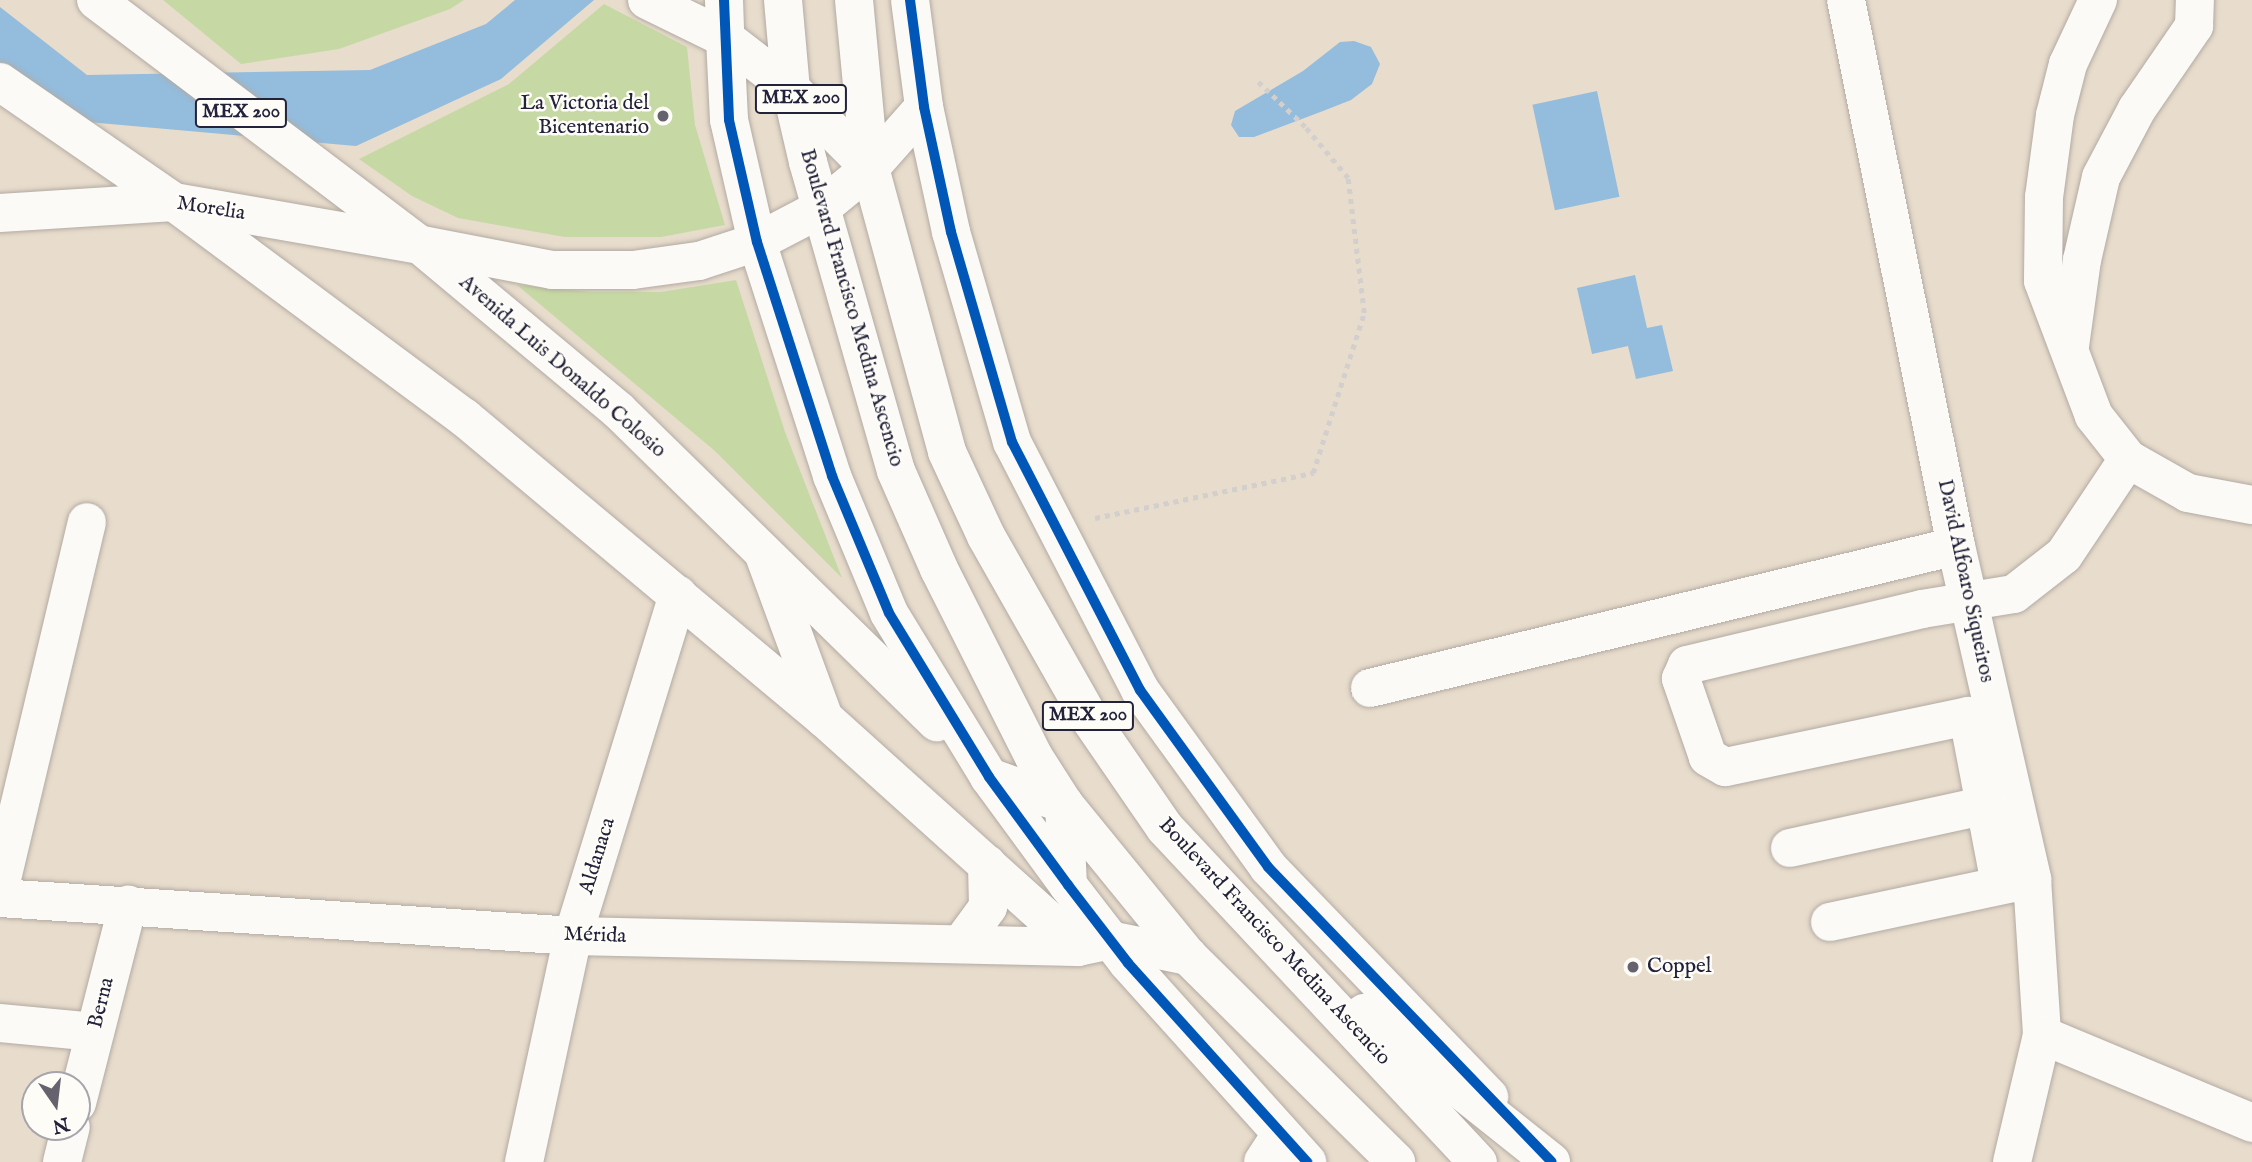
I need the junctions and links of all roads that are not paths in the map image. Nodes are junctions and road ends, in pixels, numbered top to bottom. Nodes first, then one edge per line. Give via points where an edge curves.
1 (96, 0) edge
2 (647, 0) edge
3 (724, 0) edge
4 (783, 0) edge
5 (854, 0) edge
6 (910, 0) edge
7 (1846, 0) edge
8 (2098, 0) edge
9 (2195, 0) edge
10 (725, 38) junction
11 (0, 82) edge
12 (791, 89) junction
13 (924, 107) junction
14 (870, 168) junction
15 (174, 202) junction
16 (820, 209) junction
17 (0, 213) edge
18 (757, 242) junction
19 (420, 245) junction
20 (2068, 355) junction
21 (2128, 459) junction
22 (2252, 505) edge
23 (87, 522) dead end
24 (1956, 546) junction
25 (760, 547) junction
26 (678, 595) junction
27 (1969, 599) junction
28 (1370, 688) dead end
29 (1981, 713) junction
30 (824, 718) junction
31 (989, 777) junction
32 (1064, 804) junction
33 (1987, 805) junction
34 (1790, 848) dead end
35 (987, 864) junction
36 (2016, 881) junction
37 (1068, 885) junction
38 (0, 887) edge
39 (0, 898) edge
40 (128, 904) junction
41 (1830, 922) dead end
42 (1254, 925) junction
43 (573, 936) junction
44 (961, 944) junction
45 (1094, 944) junction
46 (1188, 956) junction
47 (0, 1023) edge
48 (95, 1032) junction
49 (2042, 1035) junction
50 (85, 1071) edge
51 (2252, 1124) edge
52 (67, 1141) edge
53 (1272, 1149) edge
54 (62, 1162) edge
55 (524, 1162) edge
56 (1307, 1162) edge
57 (1396, 1162) edge
58 (1478, 1162) edge
59 (1551, 1162) edge
60 (2012, 1162) edge

1 - 19 main road, Avenida Luis Donaldo Colosio / MEX 200
2 - 10 main road, MEX 200
3 - 10 main road
4 - 12 main road, Boulevard Francisco Medina Ascencio / MEX 200
5 - 14 main road, Boulevard Francisco Medina Ascencio / MEX 200
6 - 13 main road
7 - 24 main road, David Alfoaro Siqueiros
8 - 20 main road via 2068,64 2055,115 2044,197 2043,281
9 - 20 main road via 2194,26 2137,109 2101,177 2082,260
10 - 12 main road, MEX 200
10 - 18 main road via 729,120
11 - 15 main road
12 - 14 main road, MEX 200
12 - 16 main road, Boulevard Francisco Medina Ascencio / MEX 200
13 - 14 main road, Morelia
13 - 59 main road via 951,232 1012,442 1140,690 1268,867
14 - 16 main road, Morelia
14 - 42 main road, Boulevard Francisco Medina Ascencio / MEX 200 via 947,452 986,536 1090,719 1165,828
15 - 17 main road, Morelia
15 - 19 main road, Morelia
15 - 26 main road via 465,418
16 - 18 main road, Morelia
16 - 32 main road, Boulevard Francisco Medina Ascencio / MEX 200 via 896,471 945,581 1034,757
18 - 19 main road, Morelia via 699,261 633,271 552,270
18 - 31 main road via 832,476 889,612
19 - 25 main road, Avenida Luis Donaldo Colosio / MEX 200 via 619,411
20 - 21 main road via 2094,416
21 - 22 main road via 2188,493
21 - 27 main road via 2064,555 2042,575 2014,594
23 - 38 main road
24 - 27 main road, David Alfoaro Siqueiros
24 - 28 main road
25 - 30 main road
25 - 31 main road, Avenida Luis Donaldo Colosio / MEX 200
26 - 30 main road
26 - 43 main road, Aldanaca
27 - 29 main road, David Alfoaro Siqueiros
27 - 29 main road via 1687,666 1681,679 1709,757 1725,767
29 - 33 main road
29 - 36 main road, David Alfoaro Siqueiros
30 - 35 main road
31 - 32 main road
31 - 37 main road
32 - 37 main road
32 - 46 main road, Boulevard Francisco Medina Ascencio / MEX 200
33 - 34 main road
33 - 36 main road
35 - 44 main road via 988,907
35 - 45 main road
36 - 41 main road
36 - 49 main road, David Alfoaro Siqueiros
37 - 45 main road
39 - 40 main road, Mérida
40 - 43 main road, Mérida
40 - 48 main road, Berna
42 - 58 main road, Boulevard Francisco Medina Ascencio / MEX 200
42 - 59 main road
43 - 44 main road, Mérida
43 - 55 main road, Aldanaca
44 - 45 main road, Mérida
45 - 46 main road, Mérida
45 - 53 main road
46 - 57 main road, Boulevard Francisco Medina Ascencio / MEX 200
47 - 48 main road
48 - 50 main road, Berna
49 - 51 main road
49 - 60 main road, David Alfoaro Siqueiros
52 - 54 main road
53 - 56 main road

